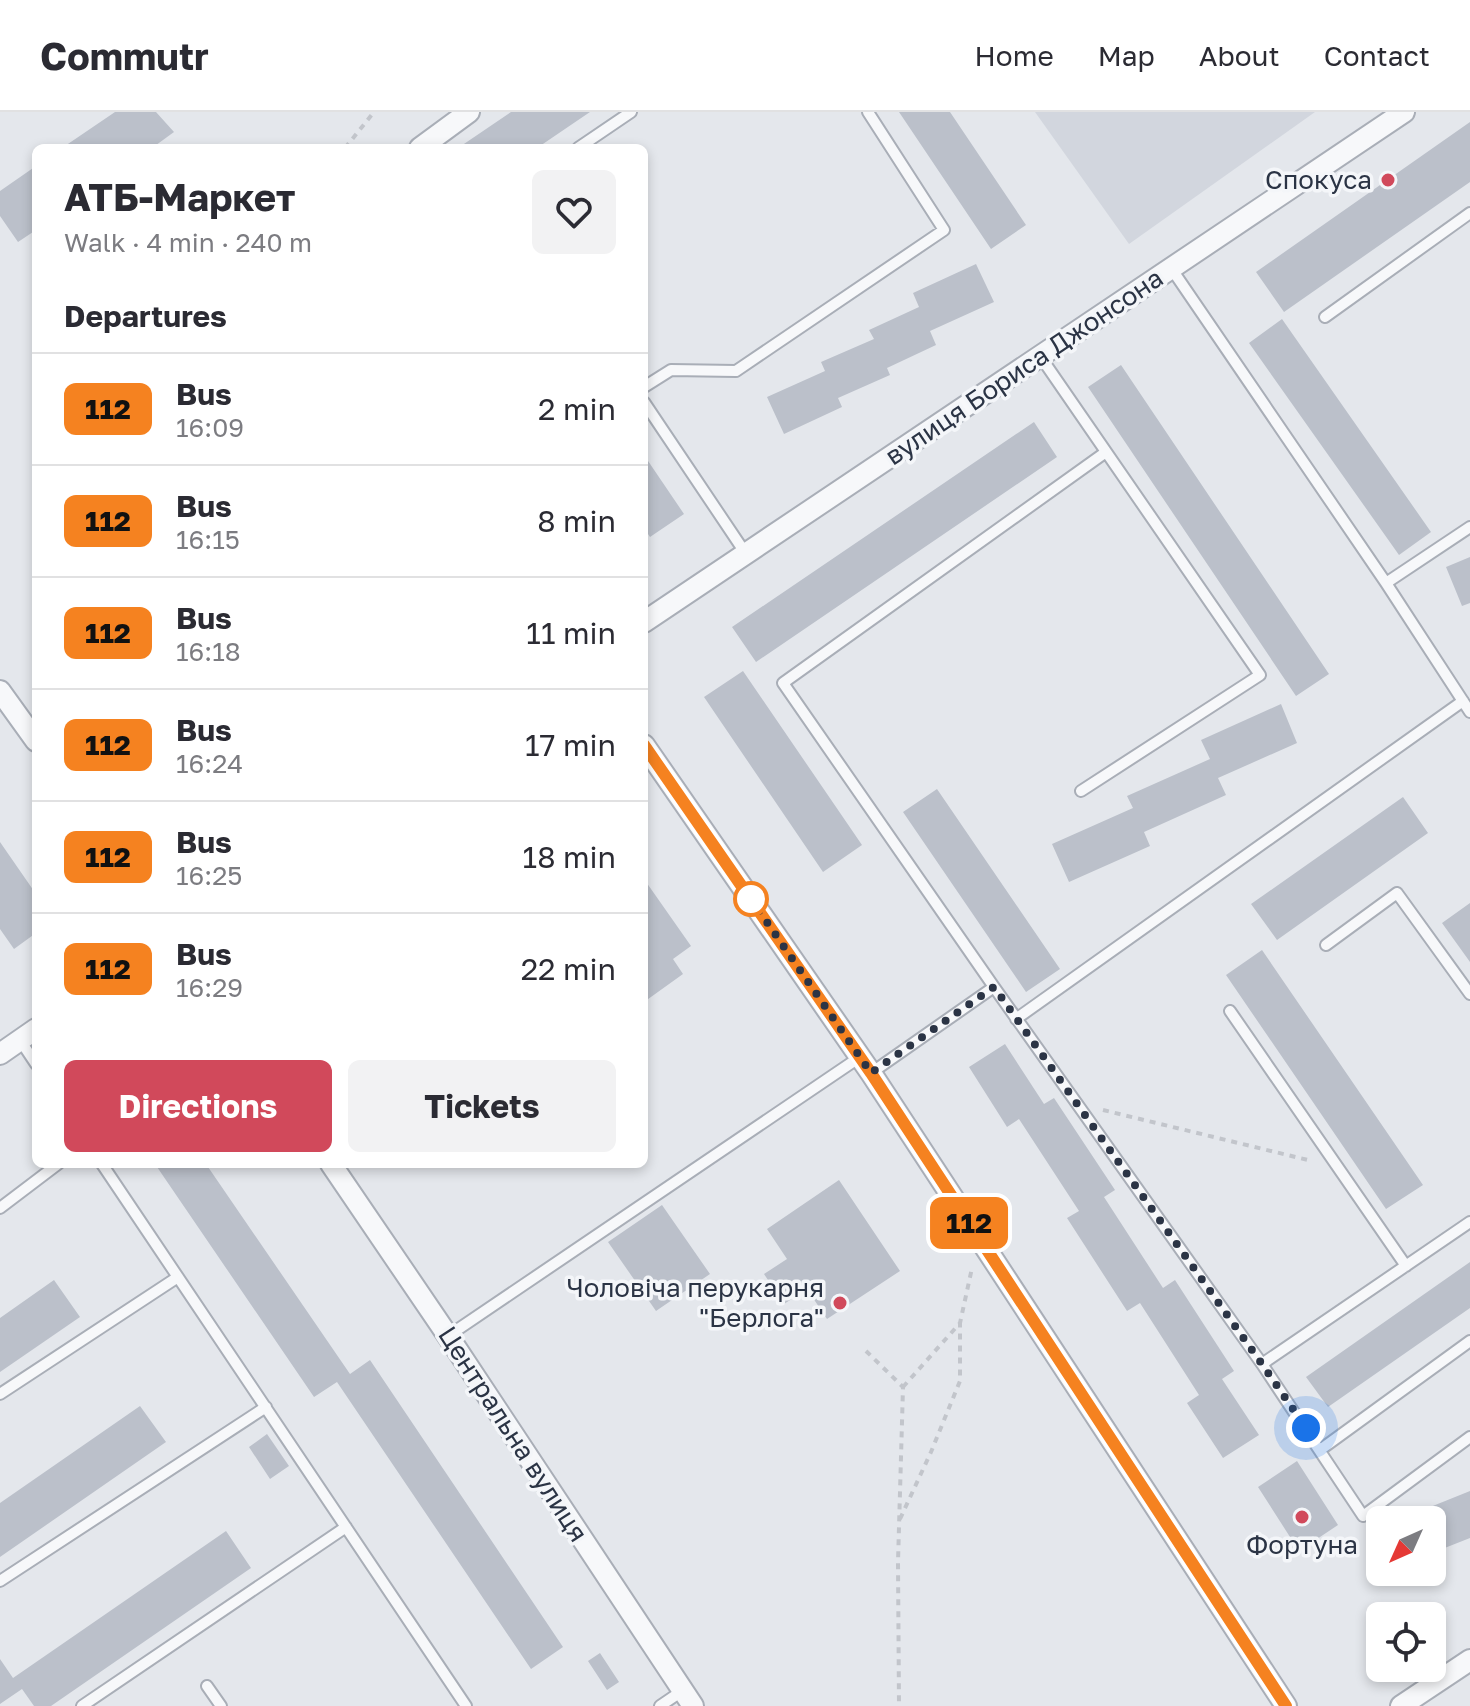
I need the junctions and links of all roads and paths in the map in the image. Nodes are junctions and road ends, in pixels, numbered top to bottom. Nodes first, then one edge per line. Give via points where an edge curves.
1 (374, 112) edge
2 (469, 112) edge
3 (631, 112) edge
4 (868, 112) edge
5 (1404, 112) edge
6 (348, 144) edge
7 (425, 144) edge
8 (584, 144) edge
9 (1470, 213) edge
10 (1171, 268) junction
11 (1325, 317) dead end
12 (1040, 356) junction
13 (648, 384) edge
14 (648, 408) edge
15 (1106, 452) junction
16 (1470, 527) edge
17 (746, 554) junction
18 (1386, 583) junction
19 (648, 619) edge
20 (0, 691) edge
21 (1463, 701) junction
22 (1470, 712) edge
23 (32, 735) edge
24 (648, 751) edge
25 (1081, 791) dead end
26 (1326, 945) dead end
27 (994, 987) junction
28 (1470, 994) edge
29 (1230, 1011) dead end
30 (1016, 1019) junction
31 (28, 1035) edge
32 (0, 1054) edge
33 (866, 1065) junction
34 (1076, 1103) junction
35 (53, 1168) edge
36 (105, 1168) edge
37 (334, 1168) edge
38 (1338, 1168) junction
39 (0, 1208) edge
40 (1470, 1222) edge
41 (979, 1237) junction
42 (1406, 1266) junction
43 (178, 1277) junction
44 (960, 1323) junction
45 (448, 1336) junction
46 (1470, 1341) edge
47 (866, 1351) dead end
48 (1262, 1364) junction
49 (903, 1387) junction
50 (0, 1394) edge
51 (266, 1407) junction
52 (1470, 1437) edge
53 (1320, 1450) junction
54 (899, 1521) junction
55 (346, 1527) junction
56 (0, 1581) edge
57 (1470, 1660) edge
58 (207, 1686) dead end
59 (687, 1698) edge
60 (82, 1706) edge
61 (221, 1706) edge
62 (466, 1706) edge
63 (660, 1706) edge
64 (899, 1706) edge
65 (1286, 1706) edge
66 (1401, 1706) edge

1 - 6 path
2 - 7 street
3 - 8 lane
4 - 13 lane via 944,230 736,371 671,370
5 - 10 street, вулиця Бориса Джонсона
9 - 11 lane
10 - 12 street, вулиця Бориса Джонсона
10 - 18 lane
12 - 15 lane
12 - 17 street, вулиця Бориса Джонсона
14 - 17 lane
15 - 25 lane via 1260,675
15 - 27 lane via 783,683
16 - 18 lane
17 - 19 street, вулиця Бориса Джонсона
18 - 21 lane
20 - 23 street
21 - 22 lane
21 - 30 lane
24 - 33 street
26 - 28 lane via 1397,893
27 - 30 lane
27 - 33 lane
29 - 38 lane
30 - 34 lane
31 - 32 street
33 - 41 street
33 - 45 lane
34 - 38 path
34 - 48 lane
35 - 39 lane
36 - 43 lane
37 - 45 street, Центральна вулиця
38 - 42 lane
40 - 42 lane
41 - 44 path
41 - 65 street
42 - 48 lane
43 - 50 lane
43 - 51 lane
44 - 49 path
44 - 54 path via 960,1381
45 - 59 street, Центральна вулиця
46 - 53 lane
47 - 49 path
48 - 53 lane
49 - 54 path
51 - 55 lane
51 - 56 lane
52 - 53 lane via 1363,1516
54 - 64 path
55 - 60 lane
55 - 62 lane
57 - 66 street
58 - 61 lane
59 - 63 lane

